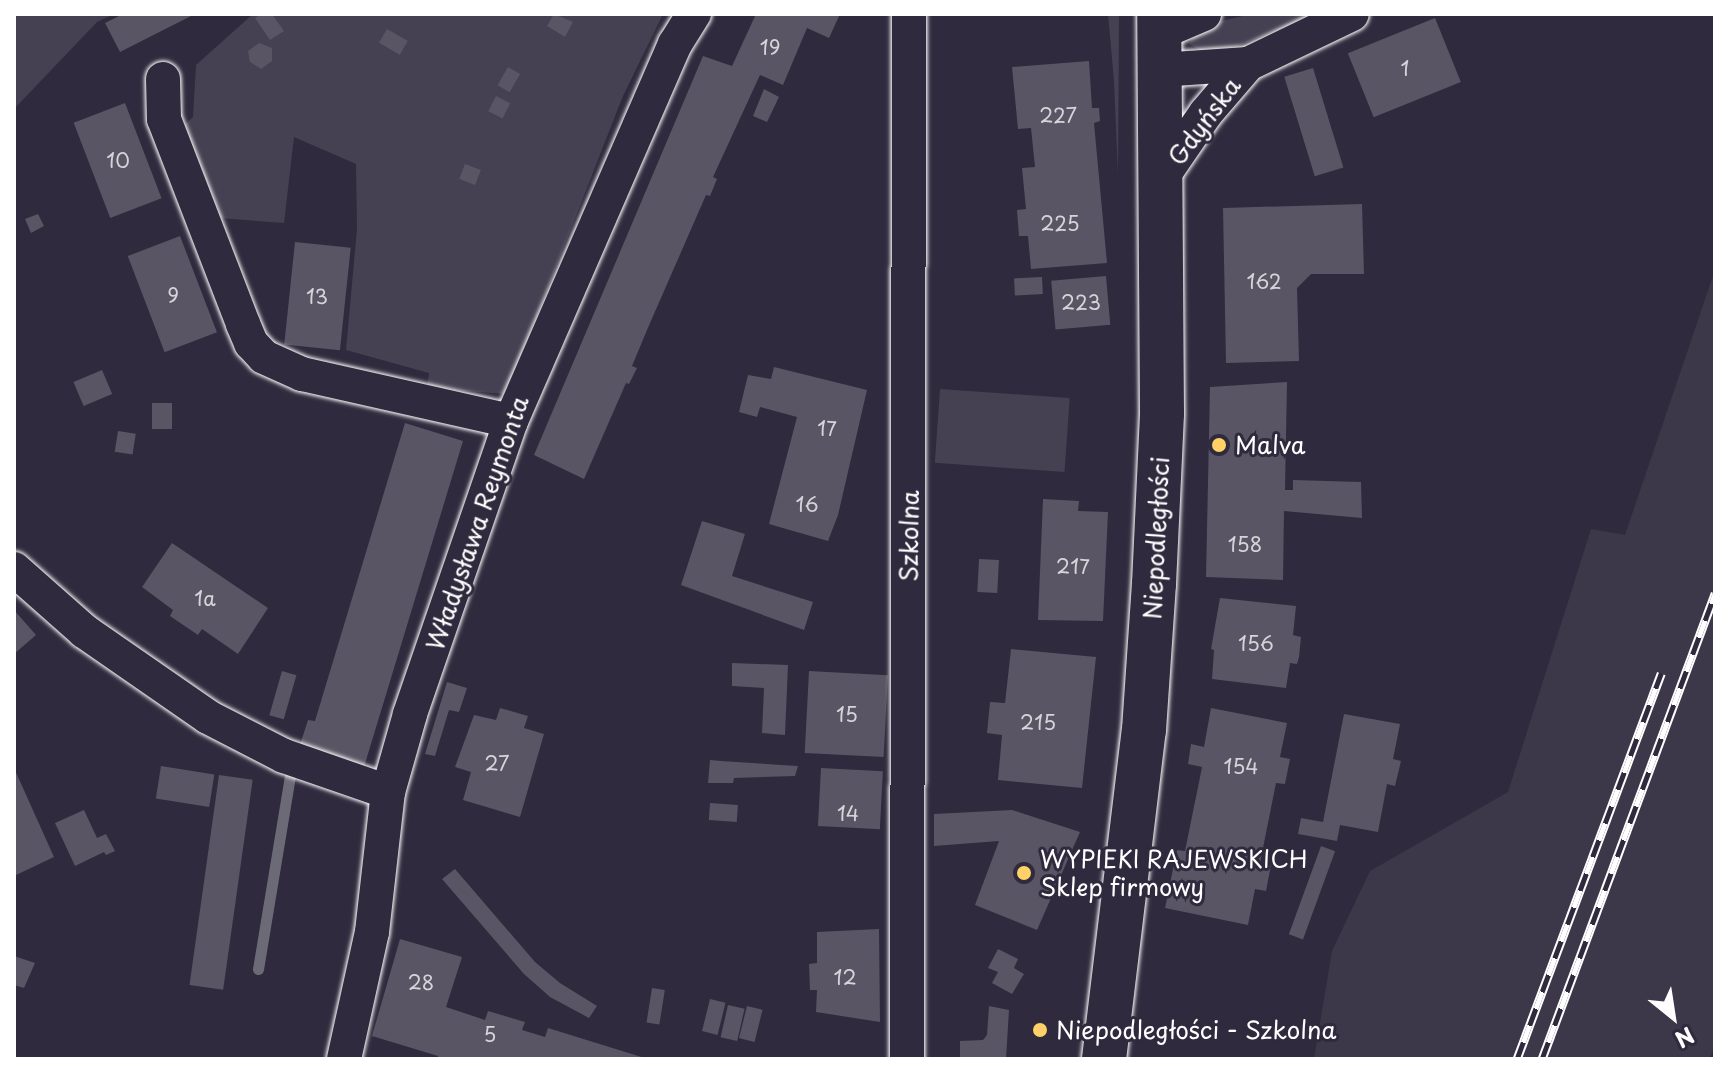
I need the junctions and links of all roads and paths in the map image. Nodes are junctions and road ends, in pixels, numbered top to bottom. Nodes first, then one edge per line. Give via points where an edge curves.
1 (694, 14) edge
2 (909, 14) edge
3 (1204, 14) edge
4 (1352, 14) edge
5 (1159, 39) edge
6 (1248, 64) junction
7 (163, 79) dead end
8 (1160, 180) junction
9 (511, 421) junction
10 (14, 569) edge
11 (388, 792) junction
12 (344, 1059) edge
13 (907, 1059) edge
14 (1104, 1059) edge

1 - 9 street, Władysława Reymonta via 675,44
2 - 13 street, Szkolna
3 - 5 street
4 - 6 street, Gdyńska
5 - 6 street, Gdyńska
5 - 8 main road, Niepodległości
6 - 8 street, Gdyńska
7 - 9 street via 164,119 243,324 264,357 302,374
8 - 14 main road, Niepodległości via 1162,413 1154,584 1144,730
9 - 11 street, Władysława Reymonta
10 - 11 street via 84,631 208,717 284,756
11 - 12 street, Władysława Reymonta via 372,932

